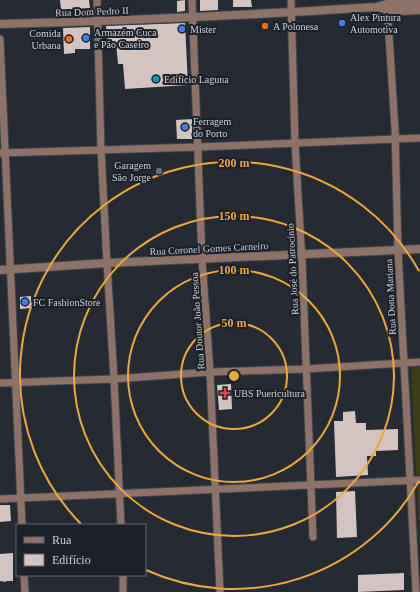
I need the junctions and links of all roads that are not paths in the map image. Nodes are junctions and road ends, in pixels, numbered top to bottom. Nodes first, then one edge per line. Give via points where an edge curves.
1 (97, 0) edge
2 (192, 0) edge
3 (291, 0) edge
4 (420, 2) edge
5 (387, 4) edge
6 (420, 10) edge
7 (291, 12) junction
8 (193, 17) junction
9 (97, 21) junction
10 (0, 24) edge
11 (0, 39) edge
12 (420, 138) edge
13 (395, 139) junction
14 (295, 143) junction
15 (199, 147) junction
16 (101, 150) junction
17 (3, 153) edge
18 (420, 248) edge
19 (398, 250) junction
20 (301, 254) junction
21 (202, 259) junction
22 (106, 263) junction
23 (11, 269) junction
24 (0, 270) edge
25 (420, 362) edge
26 (404, 363) junction
27 (306, 369) junction
28 (210, 372) junction
29 (114, 379) junction
30 (15, 382) junction
31 (0, 383) edge
32 (420, 480) edge
33 (410, 481) junction
34 (311, 484) junction
35 (215, 489) junction
36 (119, 493) junction
37 (21, 498) junction
38 (0, 499) edge
39 (22, 524) edge
40 (120, 524) edge
41 (313, 537) dead end
42 (24, 576) edge
43 (122, 576) edge
44 (25, 592) edge
45 (123, 592) edge
46 (220, 592) edge
47 (416, 592) edge

1 - 9 street
2 - 8 street, Rua Doutor João Pessoa
3 - 7 street, Rua José do Patrocínio
4 - 5 street, Rua Dom Pedro II
5 - 6 street, Rua Dom Pedro II
5 - 7 street, Rua Dom Pedro II via 376,7
5 - 13 street, Rua Dona Mariana
7 - 8 street, Rua Dom Pedro II
7 - 14 street, Rua José do Patrocínio
8 - 9 street, Rua Dom Pedro II
8 - 15 street, Rua Doutor João Pessoa
9 - 10 street, Rua Dom Pedro II
9 - 16 street
11 - 17 street
12 - 13 street
13 - 14 street
13 - 19 street, Rua Dona Mariana
14 - 15 street
14 - 20 street, Rua José do Patrocínio
15 - 16 street
15 - 21 street, Rua Doutor João Pessoa
16 - 17 street
16 - 22 street
17 - 23 street
18 - 19 street, Rua Coronel Gomes Carneiro
19 - 20 street, Rua Coronel Gomes Carneiro
19 - 26 street, Rua Dona Mariana
20 - 21 street, Rua Coronel Gomes Carneiro
20 - 27 street, Rua José do Patrocínio
21 - 22 street, Rua Coronel Gomes Carneiro
21 - 28 street, Rua Doutor João Pessoa
22 - 23 street, Rua Coronel Gomes Carneiro
22 - 29 street
23 - 24 street, Rua Coronel Gomes Carneiro
23 - 30 street
25 - 26 street
26 - 27 street
26 - 33 street, Rua Dona Mariana
27 - 28 street
27 - 34 street, Rua José do Patrocínio
28 - 29 street
28 - 35 street, Rua Doutor João Pessoa
29 - 30 street
29 - 36 street
30 - 31 street
30 - 37 street
32 - 33 street
33 - 34 street
33 - 47 street, Rua Dona Mariana
34 - 35 street
34 - 41 street, Rua José do Patrocínio
35 - 36 street
35 - 46 street, Rua Doutor João Pessoa
36 - 37 street
36 - 40 street
37 - 38 street
37 - 39 street
42 - 44 street
43 - 45 street

